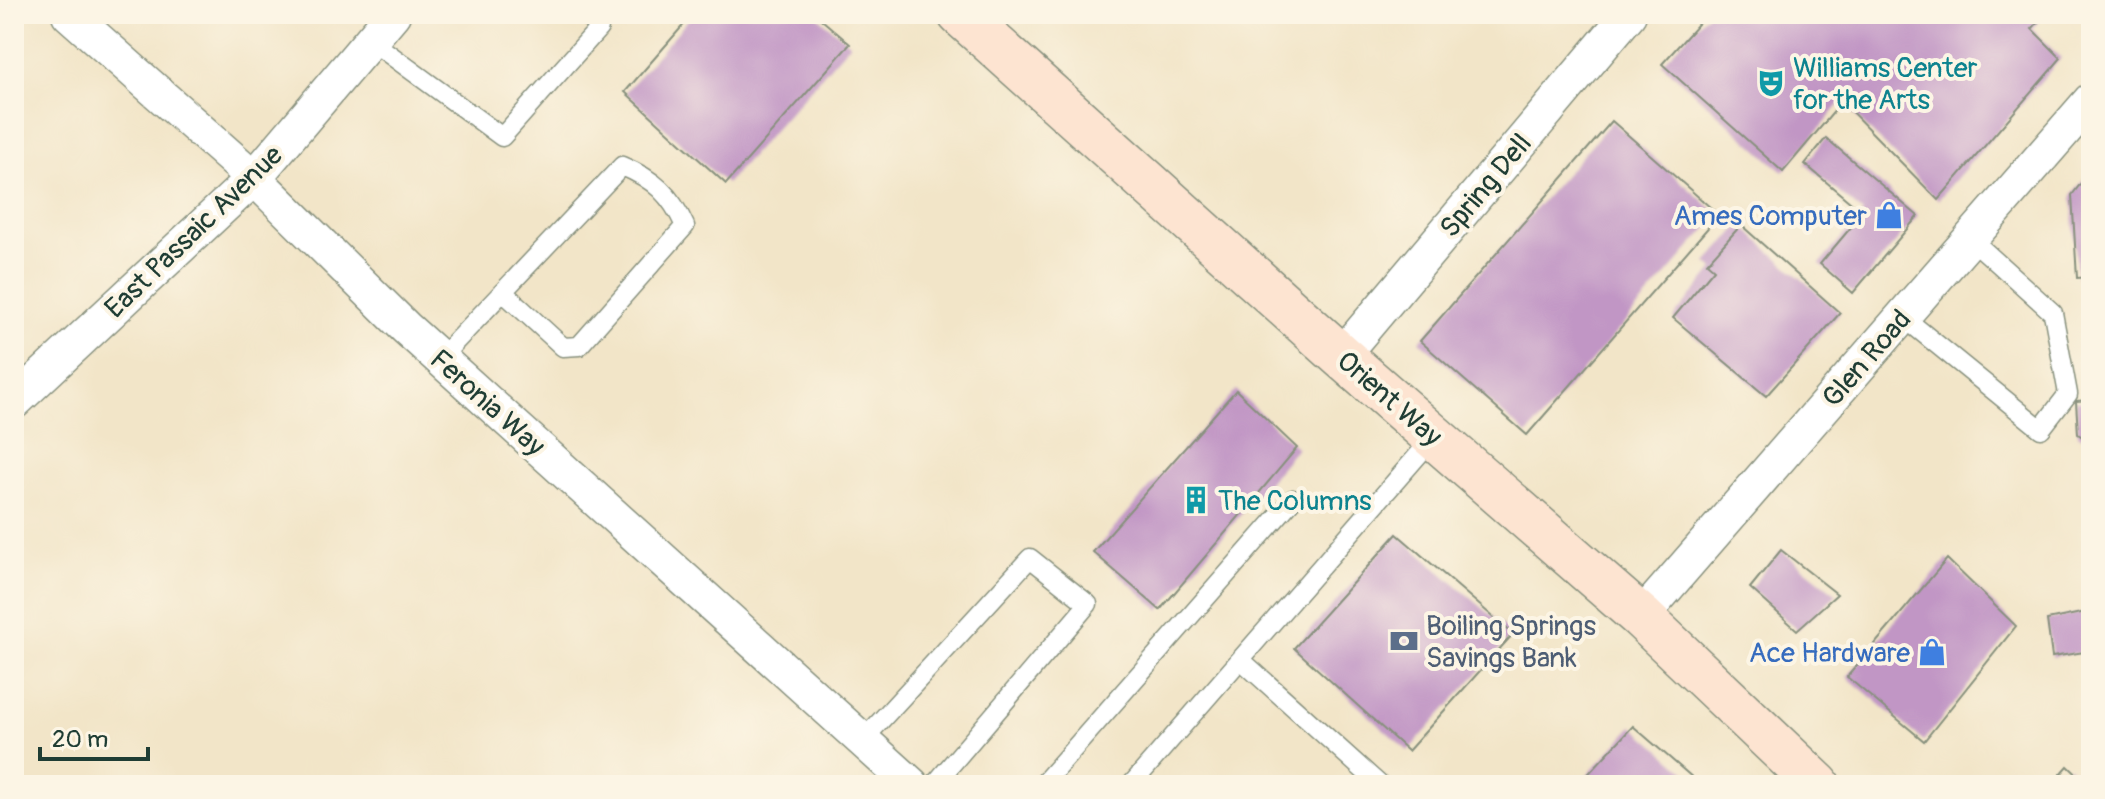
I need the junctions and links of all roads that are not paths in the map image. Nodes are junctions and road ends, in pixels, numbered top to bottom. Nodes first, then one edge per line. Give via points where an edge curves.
1 (69, 14) edge
2 (393, 14) edge
3 (585, 14) edge
4 (960, 14) edge
5 (1629, 14) edge
6 (370, 40) junction
7 (2091, 100) edge
8 (254, 178) junction
9 (1970, 238) junction
10 (503, 292) junction
11 (1902, 316) junction
12 (1341, 356) junction
13 (440, 358) junction
14 (14, 402) edge
15 (1434, 437) junction
16 (1293, 499) dead end
17 (1641, 617) junction
18 (1241, 660) junction
19 (863, 740) junction
20 (912, 785) edge
21 (934, 785) edge
22 (1042, 785) edge
23 (1131, 785) edge
24 (1380, 785) edge
25 (1818, 785) edge

1 - 8 street, Feronia Way
2 - 6 street, East Passaic Avenue
3 - 6 lane via 599,28 502,137
4 - 12 street, Orient Way
5 - 12 street, Spring Dell
6 - 8 street, East Passaic Avenue
7 - 9 street, Glen Road
8 - 13 street, Feronia Way
8 - 14 street, East Passaic Avenue
9 - 11 street, Glen Road
9 - 11 lane via 2053,313 2068,394 2041,429
10 - 10 lane via 622,166 647,177 673,200 685,226 579,346 563,347
10 - 13 lane
11 - 17 street, Glen Road
12 - 15 street, Orient Way
13 - 19 street, Feronia Way
15 - 17 street, Orient Way
15 - 18 lane
16 - 22 lane
17 - 25 street, Orient Way
18 - 23 lane
18 - 24 lane
19 - 20 street, Feronia Way
19 - 21 lane via 1030,558 1088,604

